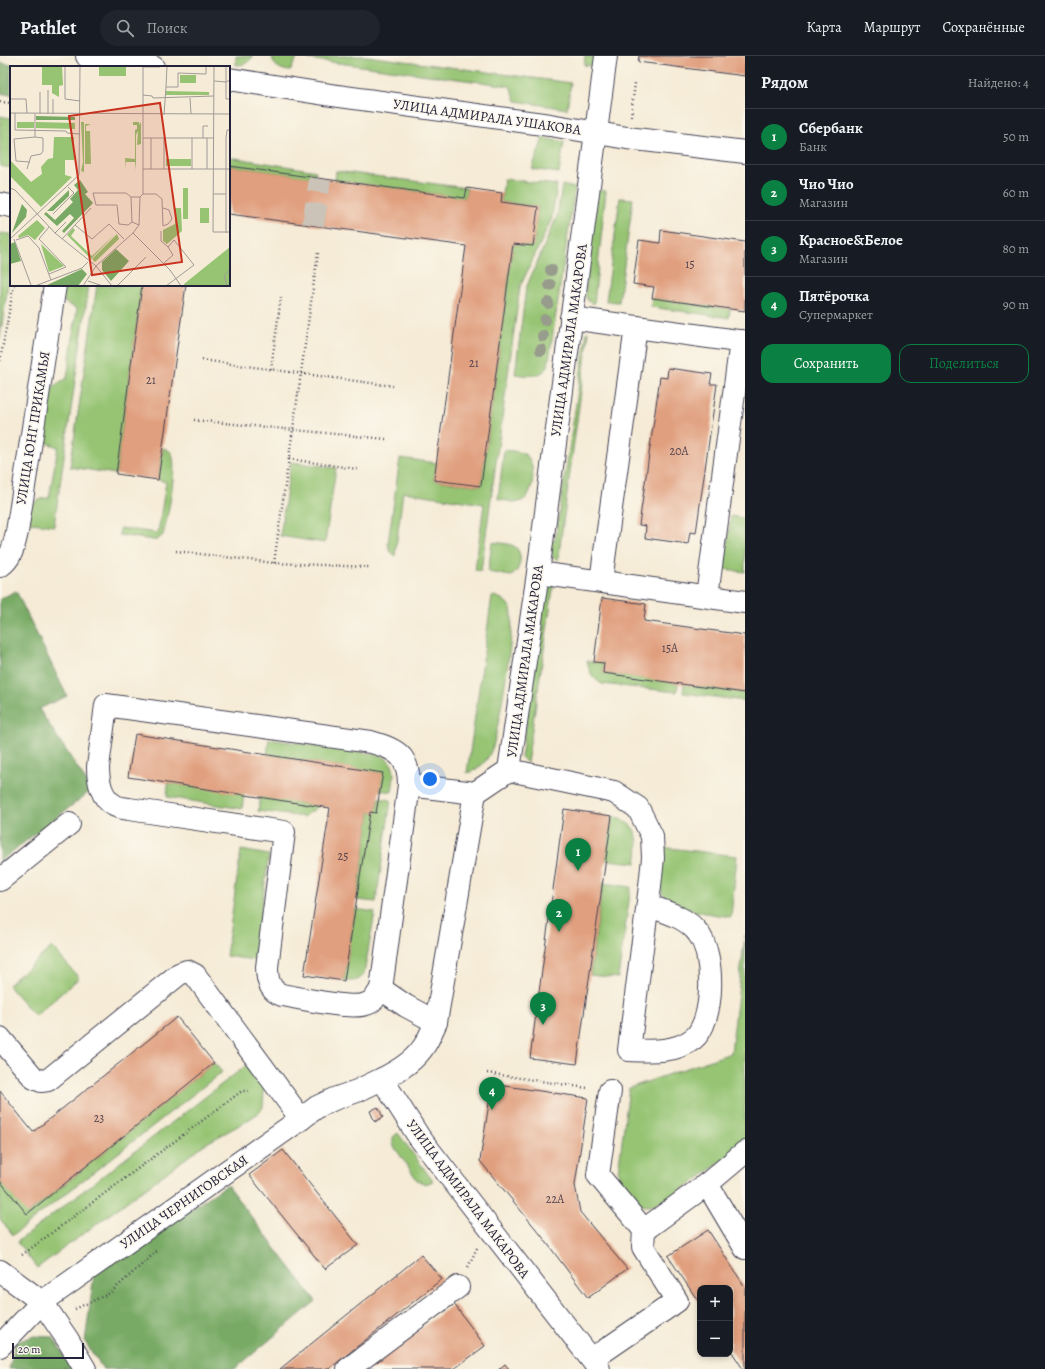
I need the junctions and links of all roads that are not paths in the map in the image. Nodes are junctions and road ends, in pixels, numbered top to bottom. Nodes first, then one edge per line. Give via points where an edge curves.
1 (89, 56) edge
2 (606, 56) edge
3 (88, 66) edge
4 (147, 66) edge
5 (230, 79) edge
6 (596, 133) junction
7 (745, 152) edge
8 (0, 204) edge
9 (10, 206) edge
10 (55, 286) edge
11 (572, 318) junction
12 (636, 327) junction
13 (743, 342) edge
14 (0, 566) edge
15 (538, 573) junction
16 (601, 581) junction
17 (707, 596) junction
18 (745, 602) edge
19 (509, 770) junction
20 (409, 785) junction
21 (475, 793) junction
22 (69, 824) dead end
23 (0, 880) edge
24 (648, 906) junction
25 (381, 989) junction
26 (436, 1022) junction
27 (0, 1038) edge
28 (382, 1079) junction
29 (610, 1092) road end
30 (300, 1119) junction
31 (745, 1152) edge
32 (707, 1184) junction
33 (644, 1230) junction
34 (745, 1248) edge
35 (0, 1271) edge
36 (458, 1287) road end
37 (42, 1302) junction
38 (0, 1346) edge
39 (595, 1364) edge
40 (85, 1369) edge
41 (348, 1369) edge

1 - 3 street
1 - 4 street
2 - 6 street, УЛИЦА АДМИРАЛА МАКАРОВА
5 - 6 street, УЛИЦА АДМИРАЛА УШАКОВА
6 - 7 street, УЛИЦА АДМИРАЛА УШАКОВА
6 - 11 street, УЛИЦА АДМИРАЛА МАКАРОВА
8 - 9 street
10 - 14 street, УЛИЦА ЮНГ ПРИКАМЬЯ via 17,532 12,551
11 - 12 street
11 - 15 street, УЛИЦА АДМИРАЛА МАКАРОВА
12 - 13 street
12 - 16 street
13 - 17 street
15 - 16 street
15 - 19 street, УЛИЦА АДМИРАЛА МАКАРОВА
16 - 17 street
17 - 18 street
19 - 21 street, УЛИЦА АДМИРАЛА МАКАРОВА
19 - 24 street via 614,792 638,808 652,836 653,858
20 - 21 street
20 - 25 street
20 - 25 street via 409,774 403,758 386,746 371,742 106,705 98,776 112,804 129,809 284,832 267,967 270,987 282,994 352,1006 371,1002
21 - 26 street
22 - 23 street
24 - 24 street via 629,1050 653,1052 676,1048 694,1039 703,1026 710,991 710,968 706,947 698,932 670,913
25 - 26 street
26 - 28 street via 426,1043 413,1059 399,1071
27 - 30 street via 34,1078 48,1080 179,974 187,971 195,975
28 - 30 street, УЛИЦА ЧЕРНИГОВСКАЯ via 323,1104
28 - 39 street, УЛИЦА АДМИРАЛА МАКАРОВА via 419,1137
29 - 33 street via 598,1175
30 - 37 street, УЛИЦА ЧЕРНИГОВСКАЯ
31 - 32 street
32 - 33 street
32 - 34 street
33 - 39 street via 643,1247 677,1301 604,1351
35 - 37 street
36 - 41 street
37 - 38 street, УЛИЦА ЧЕРНИГОВСКАЯ
37 - 40 street

